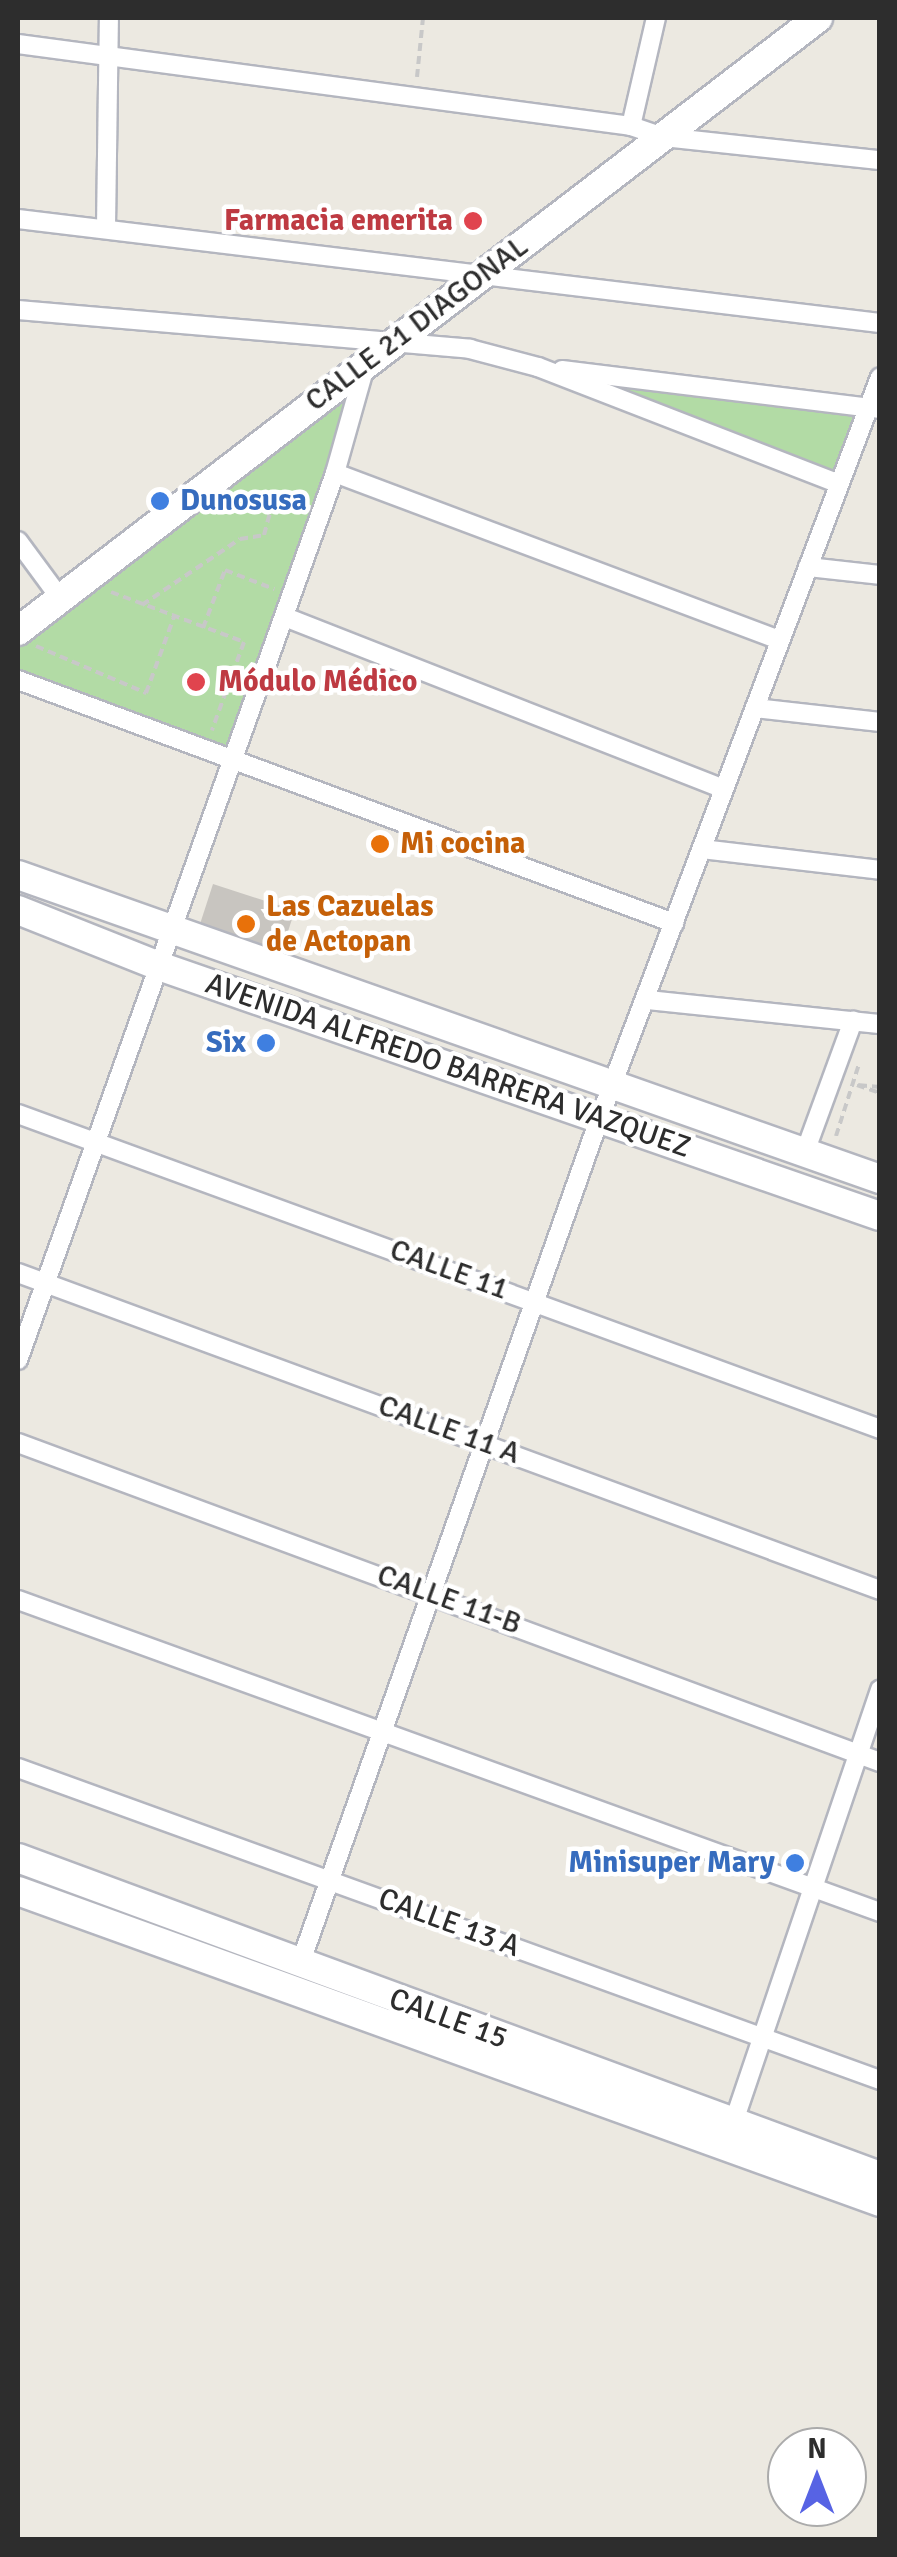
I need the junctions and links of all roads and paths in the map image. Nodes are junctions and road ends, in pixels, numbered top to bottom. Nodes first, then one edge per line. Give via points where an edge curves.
1 (110, 18) edge
2 (423, 18) edge
3 (656, 18) edge
4 (818, 18) edge
5 (18, 44) edge
6 (109, 57) junction
7 (414, 101) junction
8 (631, 126) junction
9 (662, 136) junction
10 (880, 160) edge
11 (18, 220) edge
12 (106, 227) junction
13 (482, 275) junction
14 (18, 310) edge
15 (880, 323) edge
16 (391, 339) junction
17 (367, 361) junction
18 (538, 367) junction
19 (880, 377) edge
20 (874, 408) edge
21 (333, 480) junction
22 (838, 484) junction
23 (18, 541) edge
24 (808, 567) junction
25 (880, 575) edge
26 (96, 586) dead end
27 (292, 596) junction
28 (60, 598) junction
29 (142, 605) junction
30 (174, 617) junction
31 (284, 618) junction
32 (203, 628) junction
33 (22, 636) edge
34 (780, 640) junction
35 (18, 680) edge
36 (755, 708) junction
37 (880, 722) edge
38 (204, 754) junction
39 (233, 765) junction
40 (724, 789) junction
41 (702, 848) junction
42 (880, 870) edge
43 (18, 875) edge
44 (18, 910) edge
45 (674, 924) junction
46 (170, 933) junction
47 (156, 965) junction
48 (647, 1000) junction
49 (866, 1022) edge
50 (614, 1083) junction
51 (856, 1084) junction
52 (880, 1090) edge
53 (18, 1114) edge
54 (600, 1117) junction
55 (93, 1143) junction
56 (818, 1150) junction
57 (880, 1179) edge
58 (880, 1216) edge
59 (18, 1273) edge
60 (44, 1284) junction
61 (534, 1301) junction
62 (18, 1360) edge
63 (880, 1429) edge
64 (484, 1442) junction
65 (18, 1443) edge
66 (880, 1590) edge
67 (431, 1593) junction
68 (18, 1600) edge
69 (880, 1690) edge
70 (383, 1730) junction
71 (858, 1754) junction
72 (880, 1762) edge
73 (18, 1768) edge
74 (18, 1858) edge
75 (330, 1879) junction
76 (812, 1888) junction
77 (18, 1891) edge
78 (880, 1912) edge
79 (300, 1964) junction
80 (762, 2038) junction
81 (880, 2080) edge
82 (729, 2136) junction
83 (880, 2176) edge
84 (880, 2202) edge

1 - 6 street
2 - 7 path
3 - 8 street
4 - 9 street, CALLE 21 DIAGONAL
5 - 6 street
6 - 7 street
6 - 12 street
7 - 8 street
8 - 9 street
9 - 10 street
9 - 13 street, CALLE 21 DIAGONAL
11 - 12 street
12 - 13 street
13 - 15 street
13 - 16 street, CALLE 21 DIAGONAL
14 - 16 street
16 - 17 street, CALLE 21 DIAGONAL
16 - 18 street
17 - 21 street
17 - 28 street, CALLE 21 DIAGONAL
18 - 20 street
18 - 22 street
19 - 20 street
20 - 22 street
21 - 27 street
21 - 29 path via 272,506 264,535 240,539
21 - 34 street
22 - 24 street
23 - 28 street
24 - 25 street
24 - 34 street
26 - 29 path
27 - 31 street
27 - 32 path via 225,570
28 - 33 street, CALLE 21 DIAGONAL
29 - 30 path
30 - 32 path
30 - 33 path via 146,693
31 - 39 street
31 - 40 street
32 - 38 path via 244,642
34 - 36 street
35 - 38 street
36 - 37 street
36 - 40 street
38 - 39 street
39 - 45 street
39 - 46 street
40 - 41 street
41 - 42 street
41 - 45 street
43 - 46 street, AVENIDA ALFREDO BARRERA VAZQUEZ
44 - 47 street, AVENIDA ALFREDO BARRERA VAZQUEZ
45 - 48 street
46 - 47 street
46 - 50 street, AVENIDA ALFREDO BARRERA VAZQUEZ
47 - 54 street, AVENIDA ALFREDO BARRERA VAZQUEZ
47 - 55 street
48 - 49 street
48 - 50 street
49 - 51 path
49 - 56 street
50 - 54 street
50 - 56 street, AVENIDA ALFREDO BARRERA VAZQUEZ
51 - 52 path
51 - 56 path
53 - 55 street, CALLE 11
54 - 58 street, AVENIDA ALFREDO BARRERA VAZQUEZ
54 - 61 street
55 - 60 street
55 - 61 street, CALLE 11
56 - 57 street, AVENIDA ALFREDO BARRERA VAZQUEZ
59 - 60 street, CALLE 11 A
60 - 62 street
60 - 64 street, CALLE 11 A
61 - 63 street, CALLE 11
61 - 64 street
64 - 66 street, CALLE 11 A
64 - 67 street
65 - 67 street, CALLE 11-B
67 - 70 street
67 - 71 street, CALLE 11-B
68 - 70 street
69 - 71 street
70 - 75 street
70 - 76 street
71 - 72 street, CALLE 11-B
71 - 76 street
73 - 75 street, CALLE 13 A
74 - 79 street, CALLE 15
75 - 79 street
75 - 80 street, CALLE 13 A
76 - 78 street
76 - 80 street
77 - 82 street, CALLE 15
79 - 82 street, CALLE 15
80 - 81 street, CALLE 13 A
80 - 82 street
82 - 83 street, CALLE 15
82 - 84 street, CALLE 15

